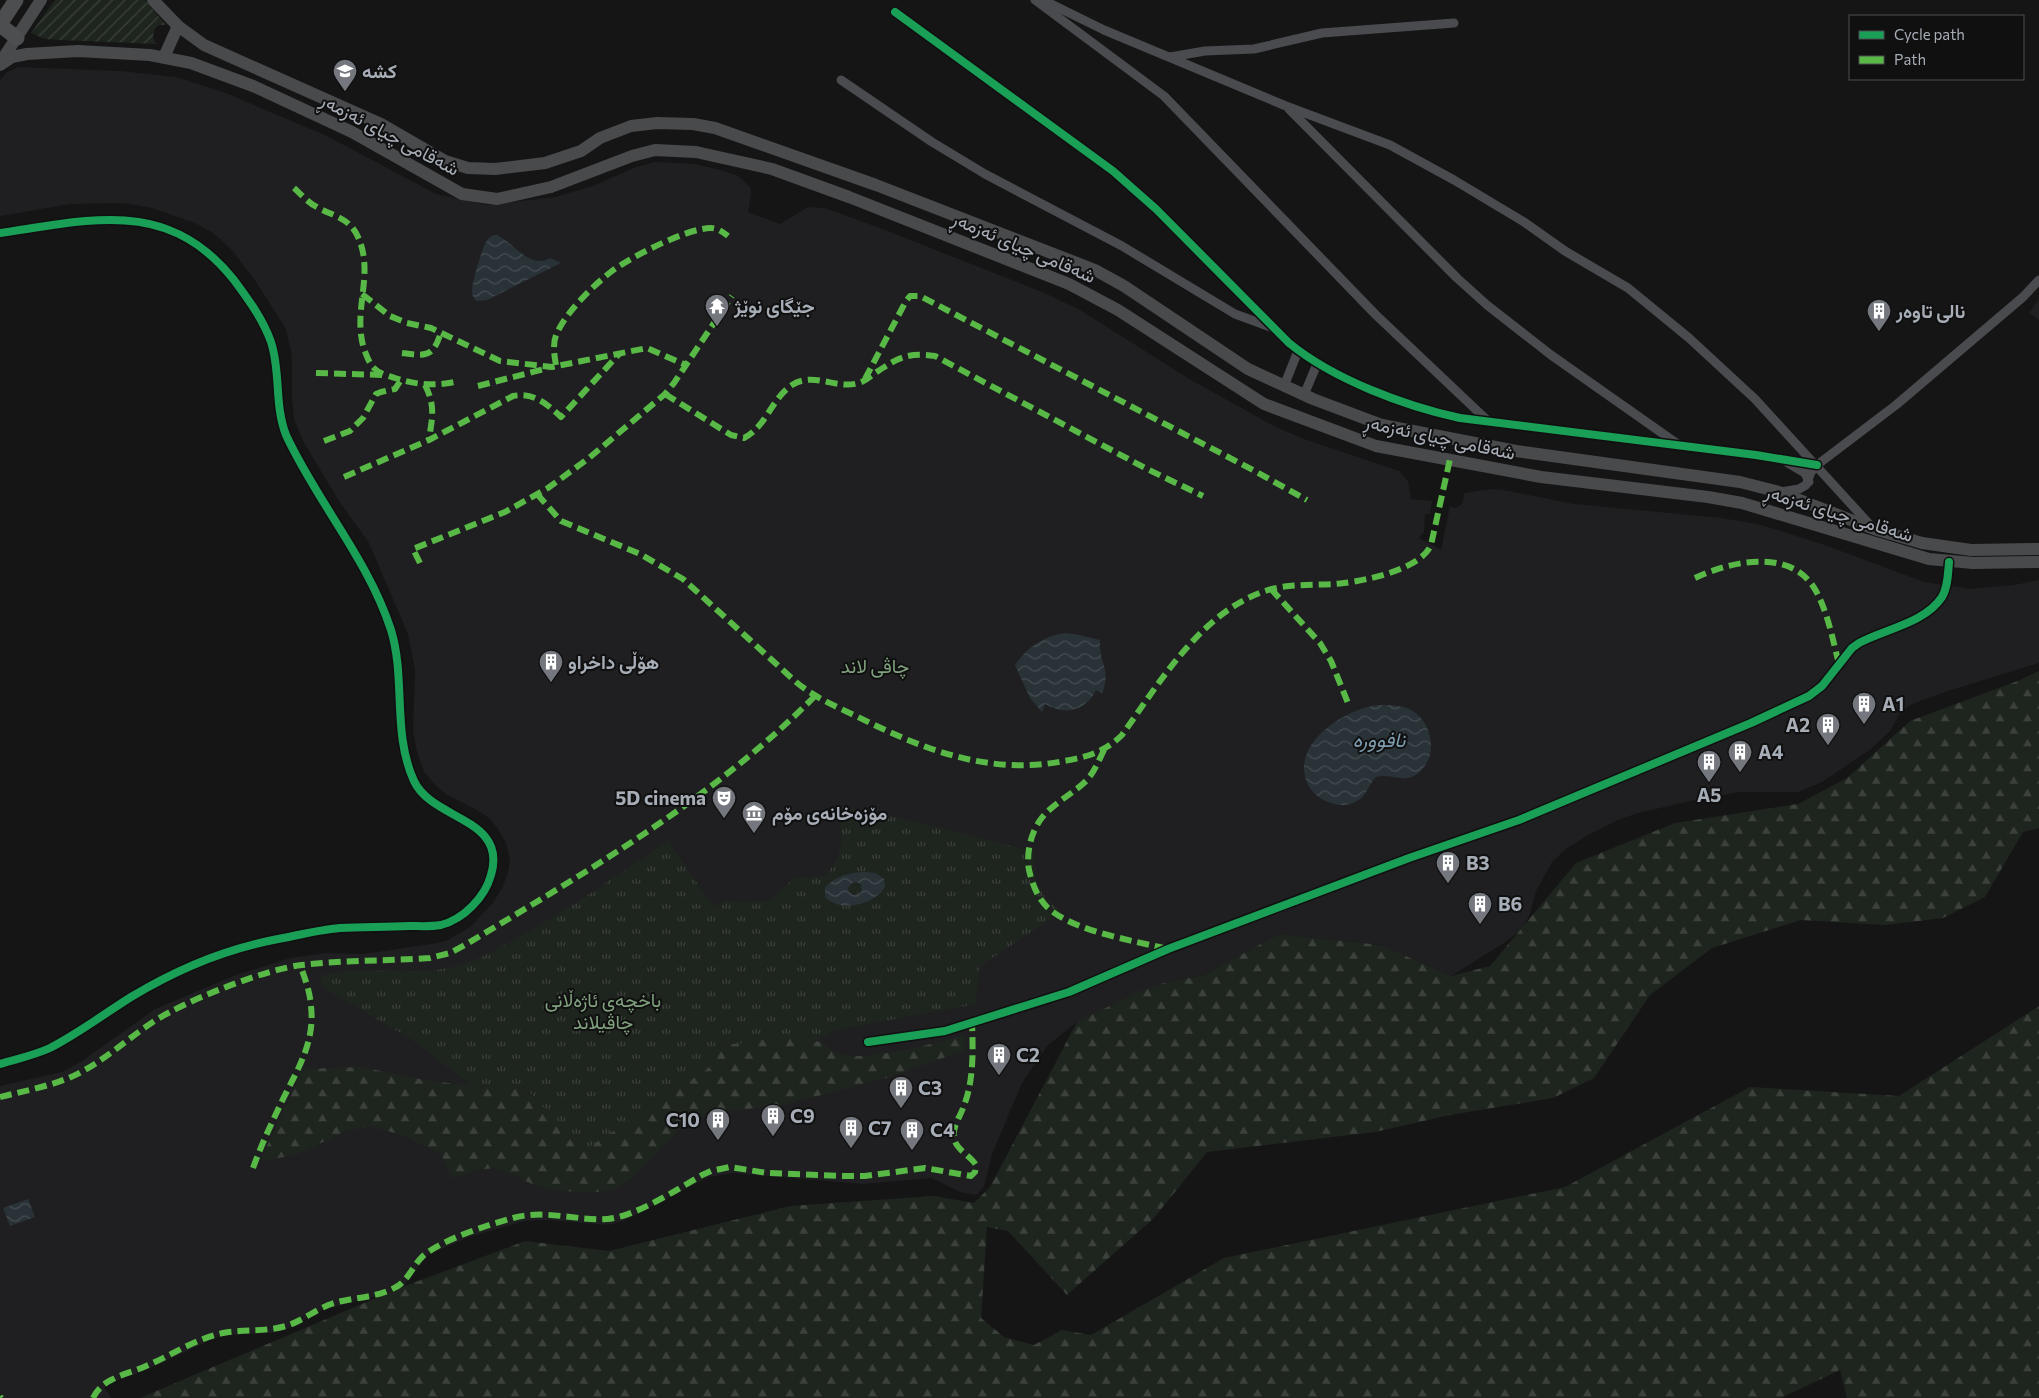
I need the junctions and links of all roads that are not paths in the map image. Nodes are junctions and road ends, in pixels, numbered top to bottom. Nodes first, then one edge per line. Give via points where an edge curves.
1 (16, 0) edge
2 (41, 0) edge
3 (153, 0) edge
4 (1035, 0) edge
5 (1043, 0) edge
6 (896, 12) dead end
7 (1454, 23) dead end
8 (0, 24) edge
9 (178, 26) junction
10 (17, 38) junction
11 (164, 57) junction
12 (1169, 57) junction
13 (0, 64) edge
14 (841, 80) dead end
15 (1286, 106) junction
16 (0, 233) edge
17 (2039, 280) edge
18 (1273, 328) junction
19 (1298, 351) junction
20 (1317, 364) junction
21 (1284, 386) junction
22 (1304, 395) junction
23 (1489, 422) junction
24 (1682, 446) junction
25 (1780, 459) junction
26 (1817, 465) junction
27 (1808, 482) junction
28 (1780, 492) junction
29 (1874, 529) junction
30 (1870, 543) junction
31 (2039, 549) edge
32 (1949, 562) junction
33 (2039, 562) edge
34 (868, 1042) dead end
35 (0, 1064) edge

1 - 8 highway
2 - 10 main road
3 - 9 main road, شەقامی چیای ئەزمەڕ
4 - 23 street via 1164,96 1376,315
5 - 12 street
6 - 18 street via 1091,154 1127,184 1176,228
7 - 12 street via 1322,34 1254,49 1205,51
8 - 10 highway
9 - 11 main road
9 - 21 main road, شەقامی چیای ئەزمەڕ via 195,40 381,124 445,161 468,168 495,170 545,163 581,151 619,130 641,124 675,122 715,128 876,185 1095,270 1248,369
10 - 13 main road
11 - 13 main road, شەقامی چیای ئەزمەڕ via 48,52 17,56
11 - 30 main road, شەقامی چیای ئەزمەڕ via 206,67 253,86 352,132 462,194 497,199 551,187 655,150 696,152 772,169 1069,284 1118,310 1264,404 1376,446 1541,477 1742,503
12 - 15 street
14 - 18 street via 985,174 1134,252 1235,314
15 - 24 street via 1457,278 1488,305 1551,355
15 - 26 street via 1398,150 1493,203 1628,288 1755,399
16 - 35 street via 89,220 149,224 193,241 230,276 258,314 270,340 277,370 279,411 286,435 367,573 390,628 397,662 403,744 414,781 429,800 474,825 490,844 493,854 491,875 481,895 451,921 428,926 339,928 230,951 163,980 48,1049
17 - 26 street via 1896,405
18 - 19 street
19 - 20 street
19 - 21 street
20 - 22 street
20 - 23 street via 1423,409
21 - 22 main road, شەقامی چیای ئەزمەڕ
22 - 28 main road, شەقامی چیای ئەزمەڕ via 1360,418 1407,431 1516,451 1740,482
23 - 24 street
24 - 25 street
25 - 26 street
25 - 27 street via 1803,471
26 - 27 street
26 - 29 street
27 - 28 street via 1799,489
28 - 29 main road, شەقامی چیای ئەزمەڕ
29 - 30 main road
29 - 31 main road, شەقامی چیای ئەزمەڕ via 1946,547
30 - 32 main road, شەقامی چیای ئەزمەڕ
32 - 33 main road, شەقامی چیای ئەزمەڕ
32 - 34 street via 1944,592 1934,605 1918,617 1852,648 1816,691 1751,723 1519,820 1408,858 1168,949 1069,992 945,1032

